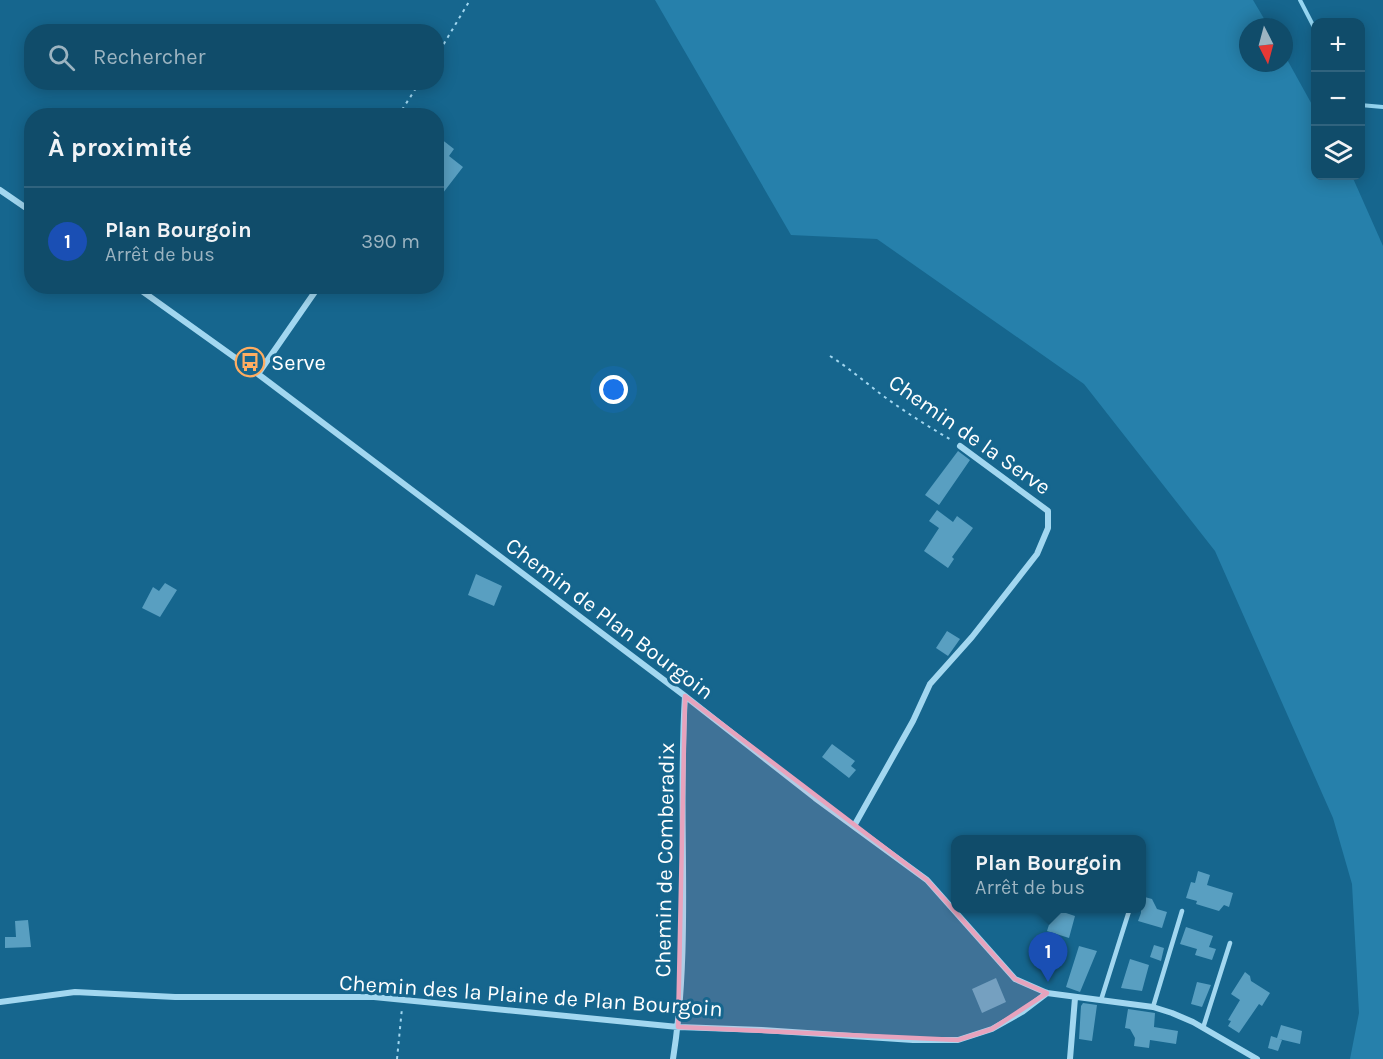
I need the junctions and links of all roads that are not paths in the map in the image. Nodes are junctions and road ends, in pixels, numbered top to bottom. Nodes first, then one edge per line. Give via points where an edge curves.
1 (0, 190) edge
2 (24, 206) edge
3 (146, 294) edge
4 (313, 294) edge
5 (258, 374) junction
6 (960, 446) road end
7 (685, 696) junction
8 (854, 826) junction
9 (951, 907) edge
10 (1182, 911) dead end
11 (956, 913) edge
12 (1129, 913) edge
13 (1230, 943) dead end
14 (1047, 993) junction
15 (1075, 998) junction
16 (1101, 1000) junction
17 (0, 1002) edge
18 (1153, 1007) junction
19 (678, 1028) junction
20 (1203, 1028) junction
21 (673, 1059) edge
22 (1070, 1059) edge
23 (1257, 1059) edge

1 - 2 street
3 - 5 street, Chemin de Plan Bourgoin
4 - 5 street
5 - 7 street, Chemin de Plan Bourgoin
6 - 8 street, Chemin de la Serve via 1048,511 1048,528 1037,554 930,684
7 - 8 street, Chemin de Plan Bourgoin
7 - 19 street, Chemin de Comberadix
8 - 9 street, Chemin de Plan Bourgoin via 927,880
10 - 18 lane
11 - 14 street, Chemin de Plan Bourgoin via 1015,979
12 - 16 lane
13 - 20 lane
14 - 15 street, Chemin de Plan Bourgoin
14 - 19 street, Chemin des la Plaine de Plan Bourgoin via 992,1029 958,1040
15 - 16 street, Chemin de Plan Bourgoin
15 - 22 street
16 - 18 street, Chemin de Plan Bourgoin
17 - 19 street, Chemin des la Plaine de Plan Bourgoin via 75,992 175,997 374,997
18 - 20 street, Chemin de Plan Bourgoin
19 - 21 street, Chemin de Comberadix
20 - 23 street, Chemin de Plan Bourgoin

